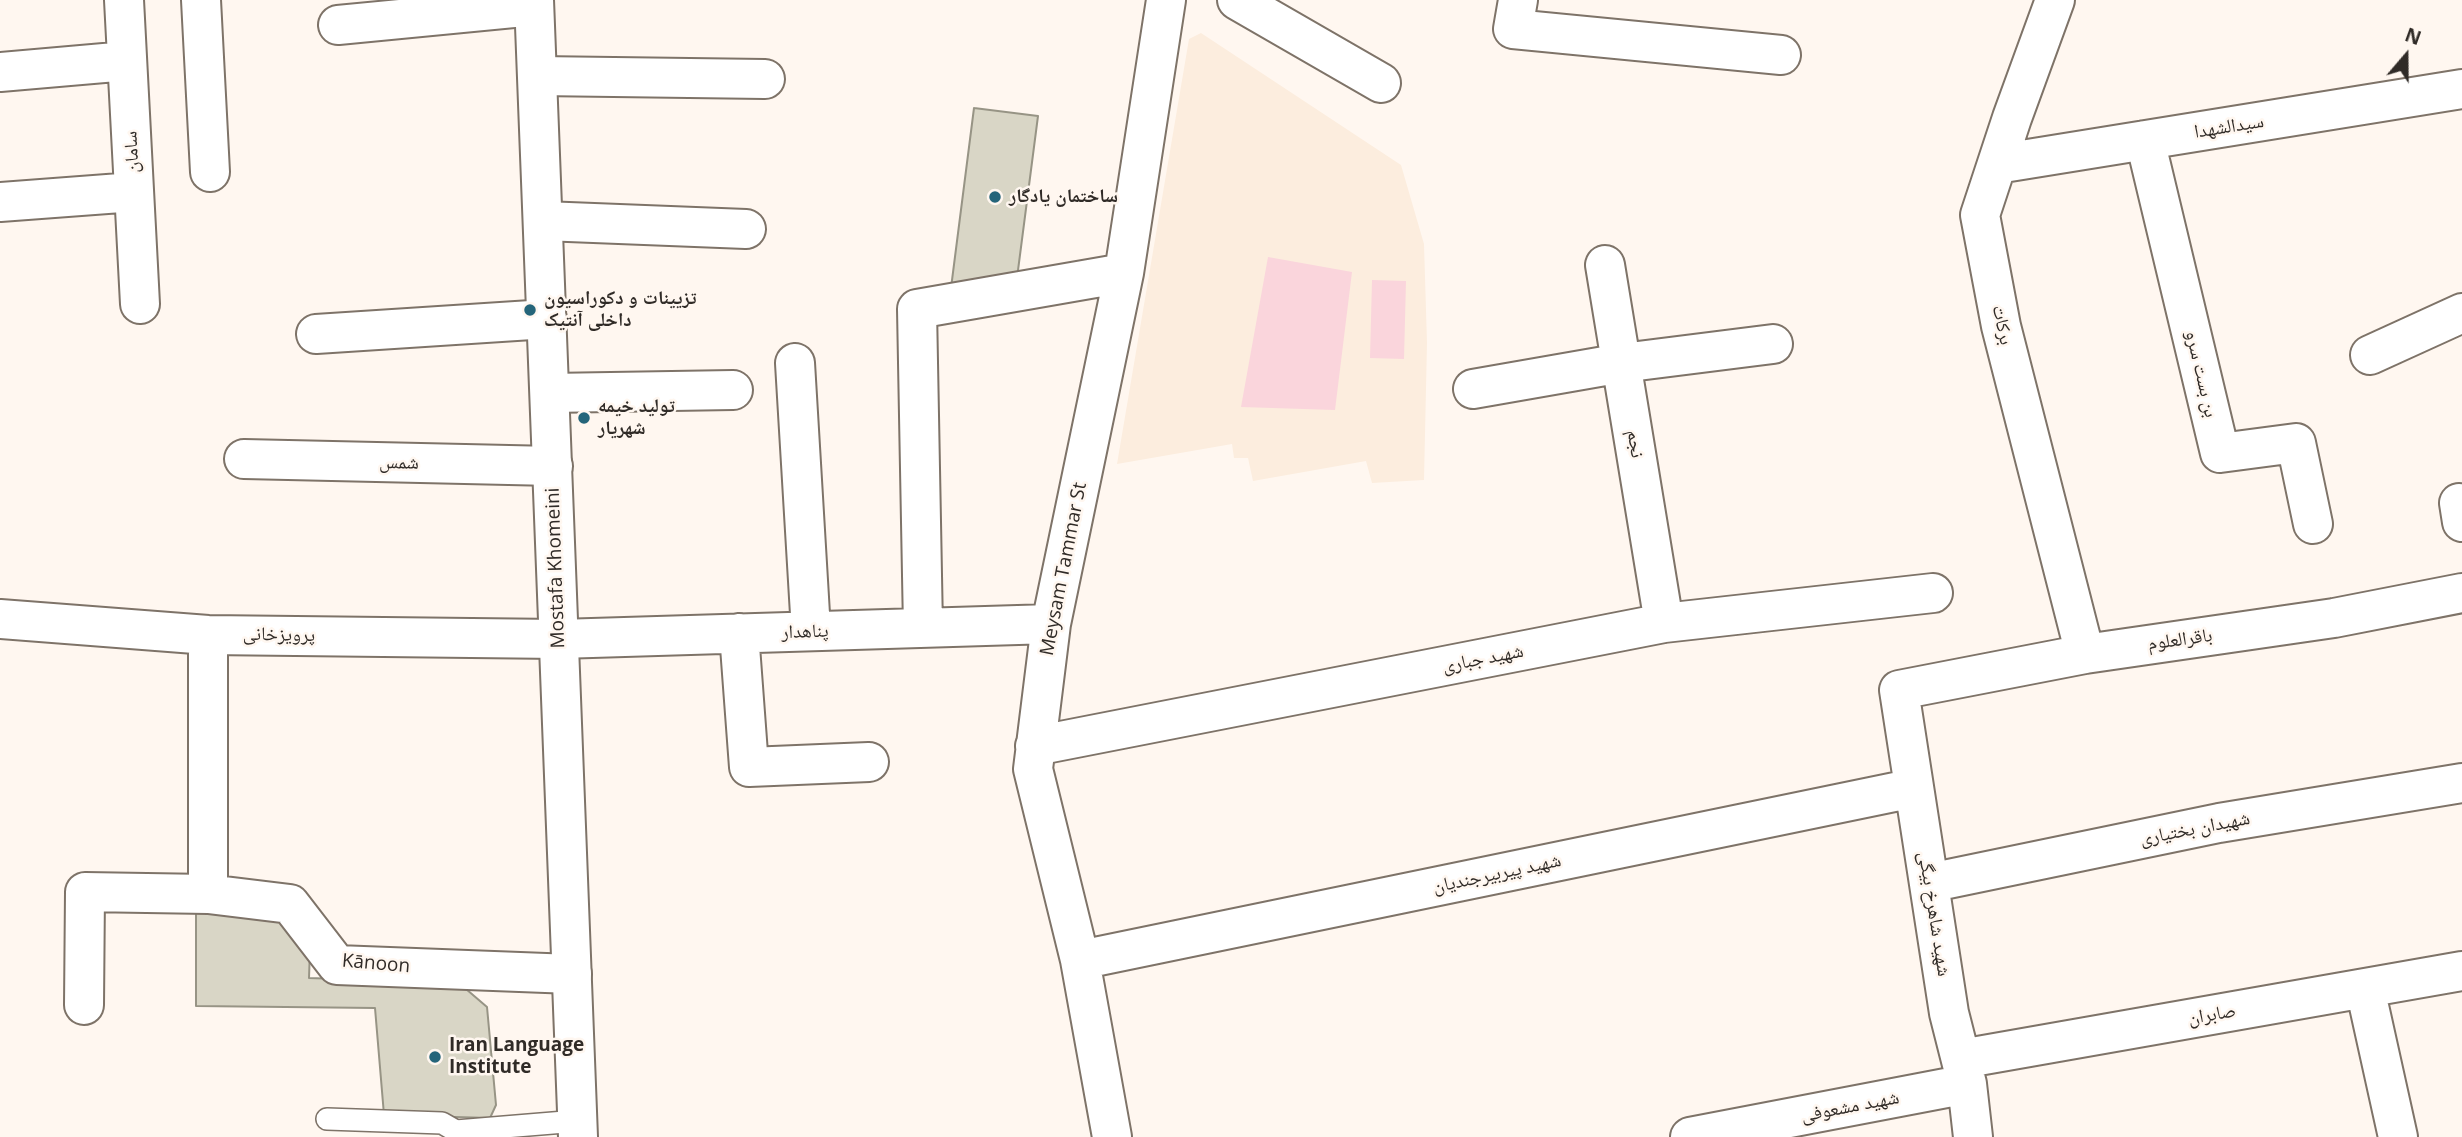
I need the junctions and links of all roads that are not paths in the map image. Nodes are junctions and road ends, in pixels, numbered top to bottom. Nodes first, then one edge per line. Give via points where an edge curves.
1 (124, 0) edge
2 (201, 0) edge
3 (1166, 0) edge
4 (1237, 0) edge
5 (2055, 0) edge
6 (534, 3) edge
7 (1516, 15) edge
8 (338, 25) dead end
9 (1781, 55) dead end
10 (127, 61) junction
11 (0, 72) edge
12 (538, 76) junction
13 (765, 79) dead end
14 (1381, 83) dead end
15 (2462, 89) edge
16 (2145, 140) junction
17 (1997, 164) junction
18 (210, 172) dead end
19 (134, 192) junction
20 (0, 202) edge
21 (543, 221) junction
22 (747, 229) dead end
23 (1605, 265) dead end
24 (1124, 273) junction
25 (140, 304) dead end
26 (2462, 313) edge
27 (547, 319) junction
28 (316, 334) dead end
29 (1773, 344) dead end
30 (2370, 355) dead end
31 (795, 363) dead end
32 (1622, 363) junction
33 (1473, 389) dead end
34 (733, 390) dead end
35 (550, 393) junction
36 (244, 459) dead end
37 (552, 466) junction
38 (2313, 524) dead end
39 (1933, 593) dead end
40 (2462, 593) edge
41 (0, 619) edge
42 (1664, 623) junction
43 (1051, 624) junction
44 (923, 628) junction
45 (811, 631) junction
46 (739, 633) junction
47 (208, 635) junction
48 (559, 639) junction
49 (2085, 654) junction
50 (1899, 690) joint
51 (1035, 746) junction
52 (869, 762) dead end
53 (2462, 783) edge
54 (1914, 788) junction
55 (1929, 883) junction
56 (208, 894) junction
57 (1080, 960) junction
58 (2462, 971) edge
59 (572, 974) junction
60 (2365, 988) junction
61 (84, 1005) dead end
62 (1964, 1071) junction
63 (327, 1119) dead end
64 (578, 1129) edge
65 (2398, 1136) edge
66 (1112, 1137) edge
67 (1690, 1137) edge
68 (1973, 1137) edge

1 - 10 street, سامان
2 - 18 street
3 - 24 street, Meysam Tammar St
4 - 14 street
5 - 17 street, برکات
6 - 8 street
6 - 12 street, Mostafa Khomeini
7 - 9 street
10 - 11 street
10 - 19 street, سامان
12 - 13 street
12 - 21 street, Mostafa Khomeini
15 - 16 street, سیدالشهدا
16 - 17 street, سیدالشهدا
16 - 38 street, بن بست سرو via 2220,453 2296,443
17 - 49 street, برکات via 1980,215 2001,326
19 - 20 street
19 - 25 street, سامان
21 - 22 street
21 - 27 street, Mostafa Khomeini
23 - 32 street, نجم
24 - 43 street, Meysam Tammar St
24 - 44 street via 917,309
26 - 30 street
27 - 28 street
27 - 35 street, Mostafa Khomeini
29 - 32 street
31 - 45 street
32 - 33 street
32 - 42 street, نجم
34 - 35 street
35 - 37 street, Mostafa Khomeini
36 - 37 street, شمس
37 - 48 street, Mostafa Khomeini
39 - 42 street, شهید جباری
40 - 49 street, باقرالعلوم via 2334,618
41 - 47 street, پرویزخانی
42 - 51 street, شهید جباری
43 - 44 street, پناهدار
43 - 51 street, Meysam Tammar St
44 - 45 street, پناهدار
45 - 46 street, پناهدار
46 - 48 street, پناهدار
46 - 52 street via 749,767
47 - 48 street, پرویزخانی
47 - 56 street
48 - 59 street, Mostafa Khomeini
49 - 50 street, باقرالعلوم
50 - 54 street, شهید شاهرخ بیگی
51 - 57 street, Meysam Tammar St via 1033,769
53 - 55 street, شهیدان بختیاری via 2219,823
54 - 55 street, شهید شاهرخ بیگی
54 - 57 street, شهید پیربیرجندیان
55 - 62 street, شهید شاهرخ بیگی
56 - 59 street, Kānoon via 290,904 337,965
56 - 61 street via 85,891
57 - 66 street, Meysam Tammar St
58 - 60 street, صابران
59 - 64 street, Mostafa Khomeini
60 - 62 street, صابران
60 - 65 street
62 - 67 street, شهید مشعوفی
62 - 68 street, شهید شاهرخ بیگی
63 - 64 lane via 442,1123 456,1131

